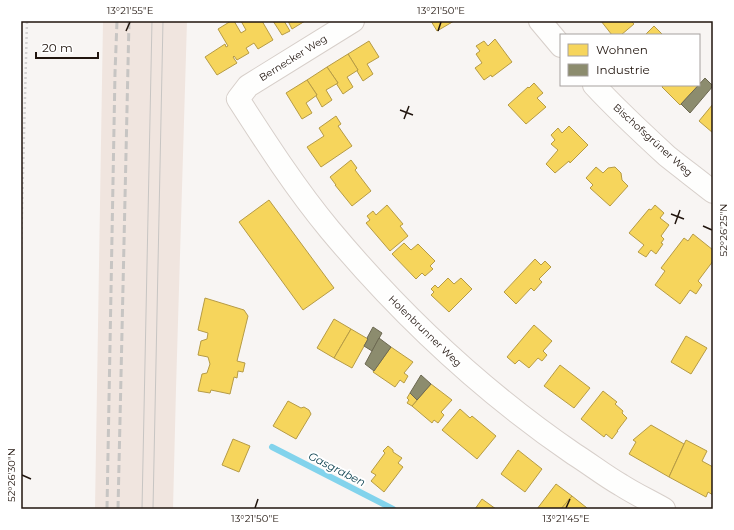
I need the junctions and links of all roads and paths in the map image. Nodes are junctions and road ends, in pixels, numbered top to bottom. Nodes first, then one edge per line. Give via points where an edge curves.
1 (27, 21) edge
2 (353, 21) edge
3 (540, 21) edge
4 (560, 45) edge
5 (595, 86) edge
6 (238, 99) joint
7 (713, 192) edge
8 (21, 249) edge
9 (664, 509) edge

1 - 8 path
2 - 6 street, Bernecker Weg via 248,86
3 - 4 street
5 - 7 street, Bischofsgrüner Weg via 663,152
6 - 9 street, Holenbrunner Weg via 330,229 409,318 436,344 542,432 612,480

